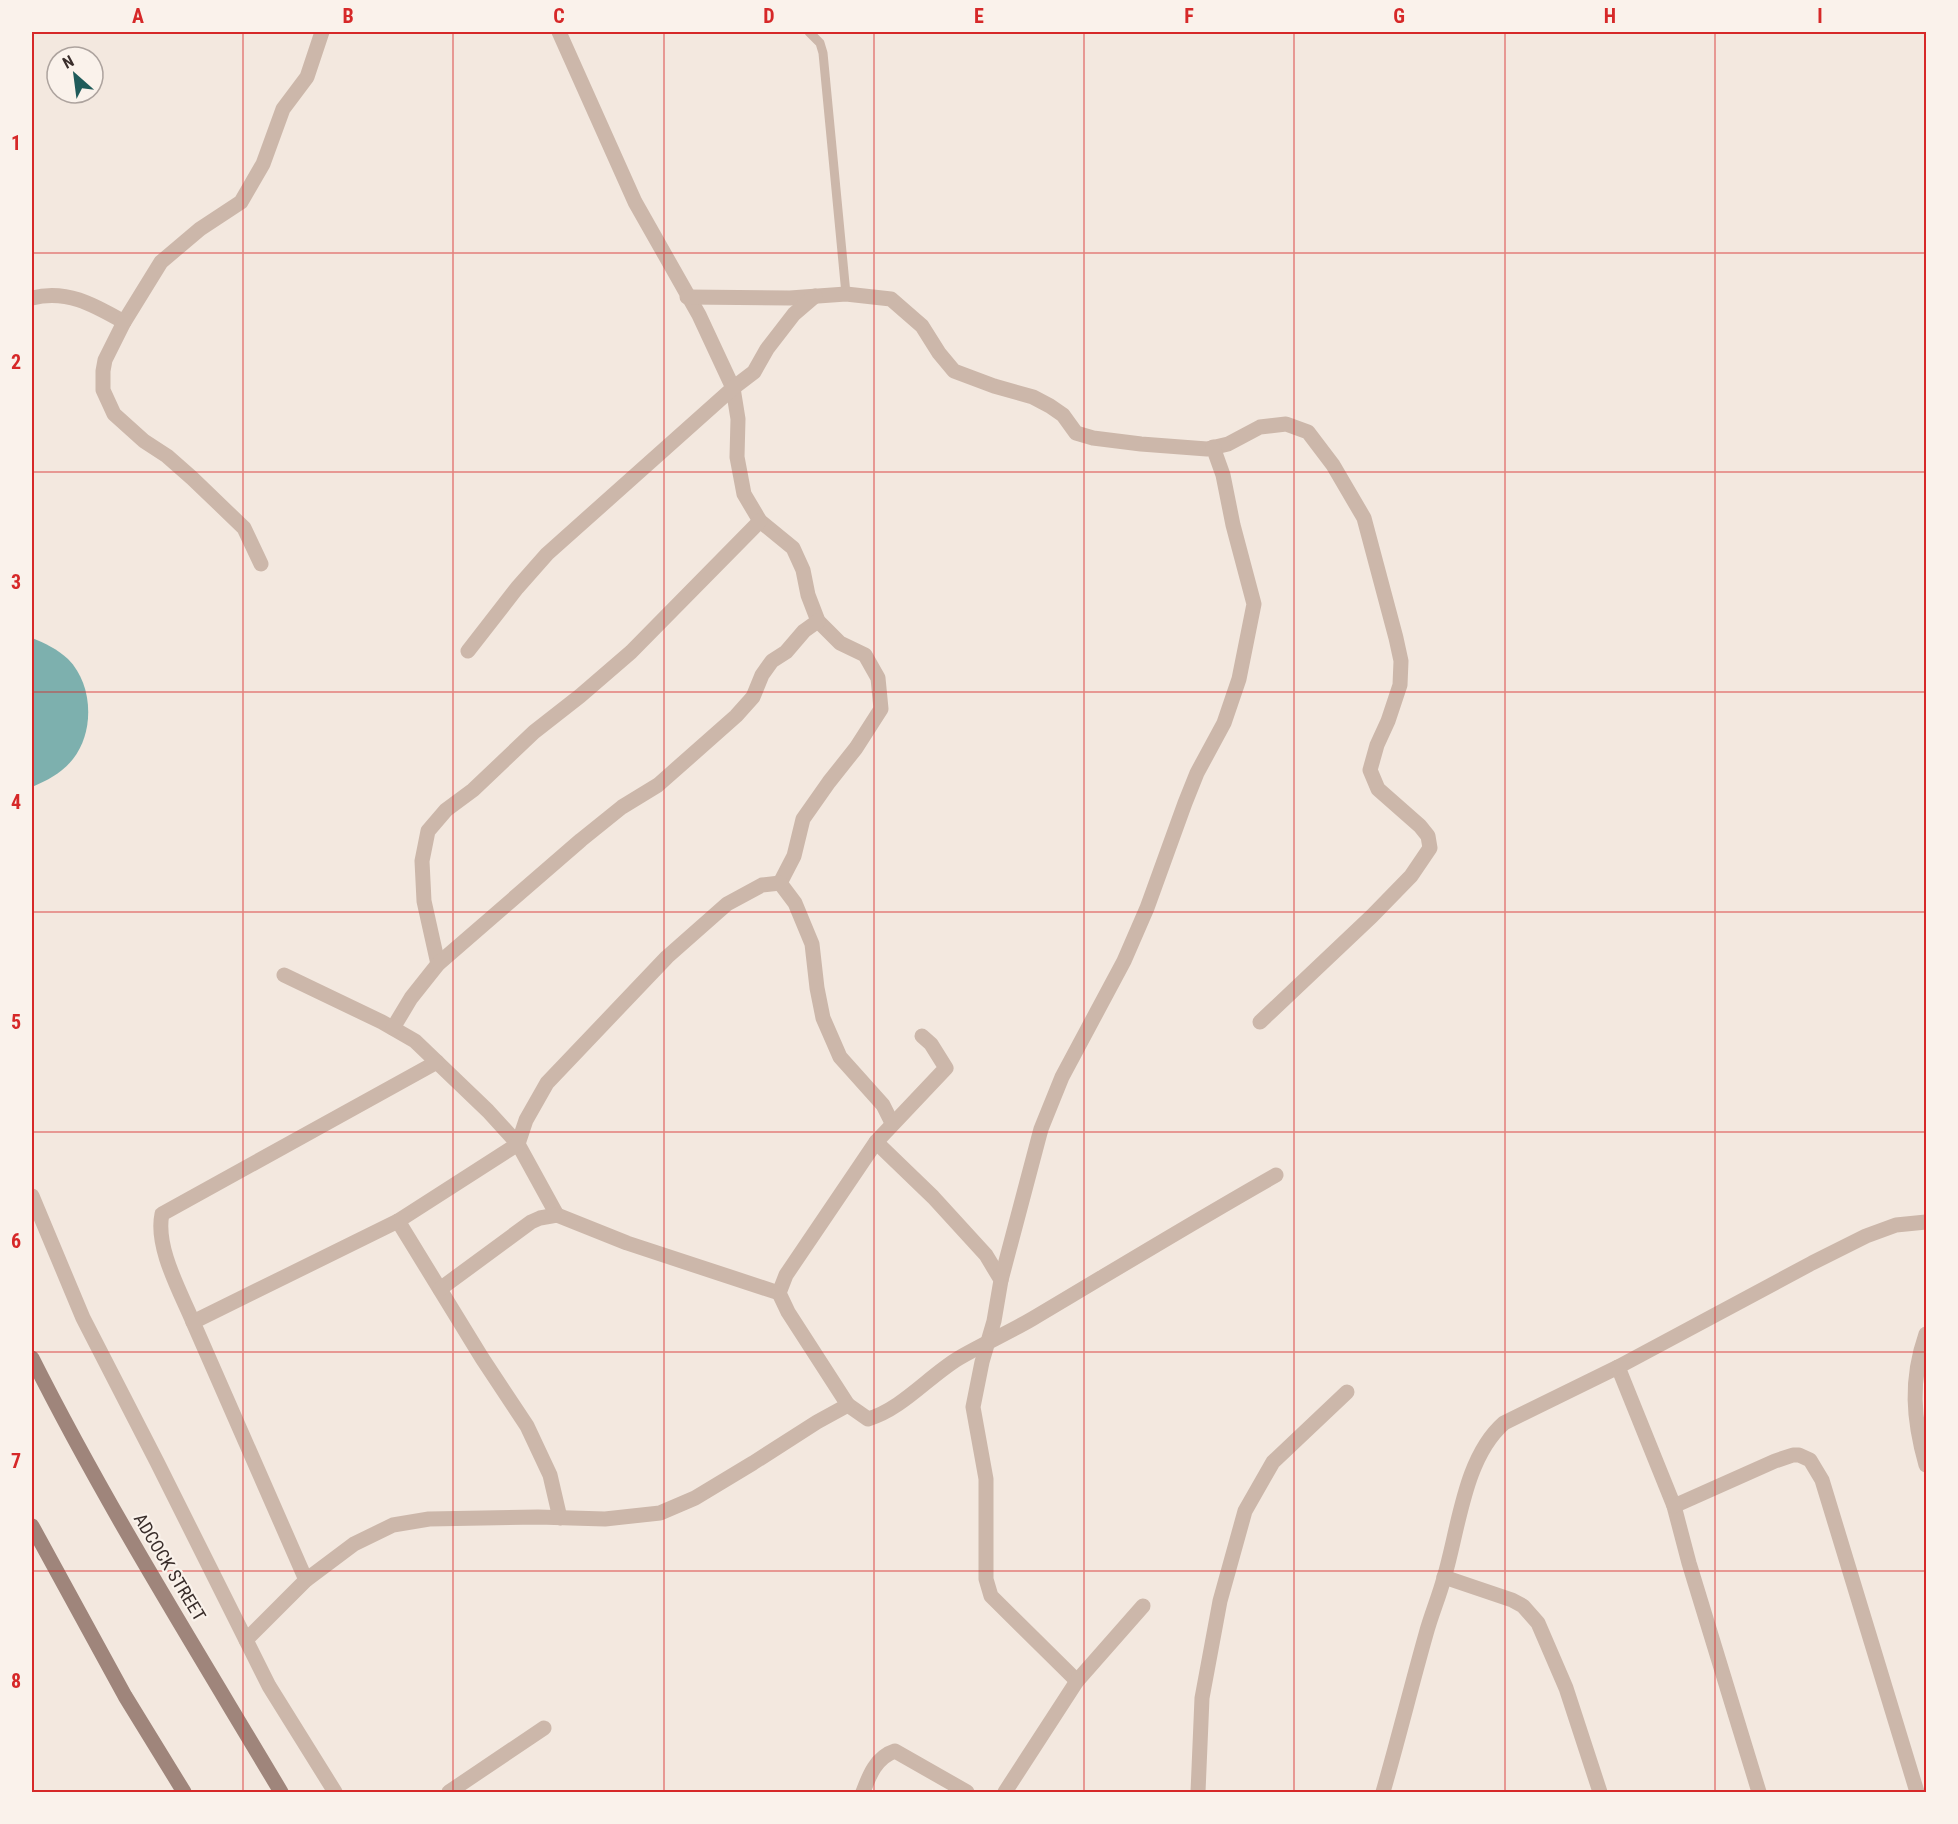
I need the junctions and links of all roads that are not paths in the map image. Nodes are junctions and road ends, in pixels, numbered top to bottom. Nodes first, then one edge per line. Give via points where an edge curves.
1 (322, 32) edge
2 (559, 32) edge
3 (809, 32) edge
4 (846, 294) junction
5 (815, 296) junction
6 (687, 297) junction
7 (32, 298) edge
8 (124, 322) junction
9 (733, 388) junction
10 (1213, 447) junction
11 (760, 521) junction
12 (261, 564) dead end
13 (818, 621) junction
14 (468, 651) dead end
15 (780, 883) junction
16 (438, 964) junction
17 (284, 975) dead end
18 (1260, 1022) dead end
19 (393, 1028) junction
20 (922, 1036) dead end
21 (437, 1062) junction
22 (892, 1123) junction
23 (876, 1142) junction
24 (518, 1144) junction
25 (1276, 1175) dead end
26 (32, 1196) edge
27 (557, 1215) junction
28 (398, 1221) junction
29 (1926, 1222) edge
30 (1001, 1280) junction
31 (440, 1289) junction
32 (779, 1293) junction
33 (193, 1322) junction
34 (1926, 1334) edge
35 (988, 1341) junction
36 (32, 1358) edge
37 (1618, 1367) junction
38 (1347, 1392) dead end
39 (848, 1405) junction
40 (1926, 1465) edge
41 (1674, 1506) junction
42 (561, 1518) junction
43 (32, 1526) edge
44 (1444, 1577) junction
45 (306, 1580) junction
46 (1143, 1606) dead end
47 (246, 1640) junction
48 (1077, 1681) junction
49 (544, 1728) dead end
50 (184, 1792) edge
51 (281, 1792) edge
52 (335, 1792) edge
53 (449, 1792) edge
54 (863, 1792) edge
55 (967, 1792) edge
56 (1005, 1792) edge
57 (1198, 1792) edge
58 (1383, 1792) edge
59 (1600, 1792) edge
60 (1759, 1792) edge
61 (1917, 1792) edge

1 - 8 street via 307,77 283,109 263,164 241,202 161,262
2 - 6 street via 635,202
3 - 4 lane via 820,43 823,53
4 - 5 street
4 - 10 street via 891,299 922,326 954,371 1033,397 1063,416 1076,433 1141,444
5 - 6 street
5 - 9 street via 795,314 754,372
6 - 9 street
7 - 8 street via 74,297
8 - 12 street via 103,371 103,390 114,414 167,456 244,528
9 - 11 street via 738,419 737,457 744,495
9 - 14 street via 546,554
10 - 18 street via 1228,444 1260,427 1286,424 1308,432 1364,518 1401,662 1400,686 1370,770 1378,789 1428,836 1430,848 1372,916
10 - 30 street via 1254,604 1239,679 1224,723 1197,773 1143,918 1062,1077 1041,1129
11 - 13 street via 793,549
11 - 16 street via 631,652 534,732 446,810 428,831 422,861 424,901
13 - 15 street via 840,643 865,655 878,678 880,709 803,819 794,855
13 - 16 street via 772,661 753,697 736,716 658,785 622,807 581,840
15 - 22 street via 795,903 813,944 823,1018 840,1057 883,1105
15 - 24 street via 762,885 727,904 667,957 547,1083 526,1120
16 - 19 street
17 - 19 street
19 - 21 street via 415,1041
20 - 22 street via 946,1068
21 - 24 street
21 - 33 street via 162,1214 159,1227 164,1252
22 - 23 street
23 - 30 street via 986,1255
23 - 32 street via 786,1275
24 - 27 street
24 - 28 street
25 - 35 street
26 - 47 street via 83,1318
27 - 31 street via 531,1222
27 - 32 street via 627,1243
28 - 31 street
28 - 33 street
29 - 37 street via 1896,1225 1866,1236
30 - 35 street
31 - 42 street via 527,1426 550,1475
32 - 39 street
33 - 45 street
34 - 40 street via 1914,1386 1917,1429
35 - 39 street via 878,1416 868,1419
35 - 48 street via 973,1407 986,1479 986,1579 991,1596
36 - 51 main road, ADCOCK STREET via 116,1514
37 - 41 street
37 - 44 street via 1504,1423 1490,1437 1477,1460 1464,1499
38 - 57 street via 1273,1462 1245,1511 1220,1601 1202,1698
39 - 42 street via 695,1498 660,1513 604,1519
41 - 60 street
41 - 61 street via 1775,1461 1799,1455 1810,1460 1822,1480
42 - 45 street via 429,1519 393,1525 354,1544
43 - 50 main road via 113,1676
44 - 58 street
44 - 59 street via 1512,1600 1538,1623 1566,1688
45 - 47 street
46 - 48 street
47 - 52 street via 269,1686
48 - 56 street
49 - 53 street
54 - 55 street via 878,1762 895,1751

